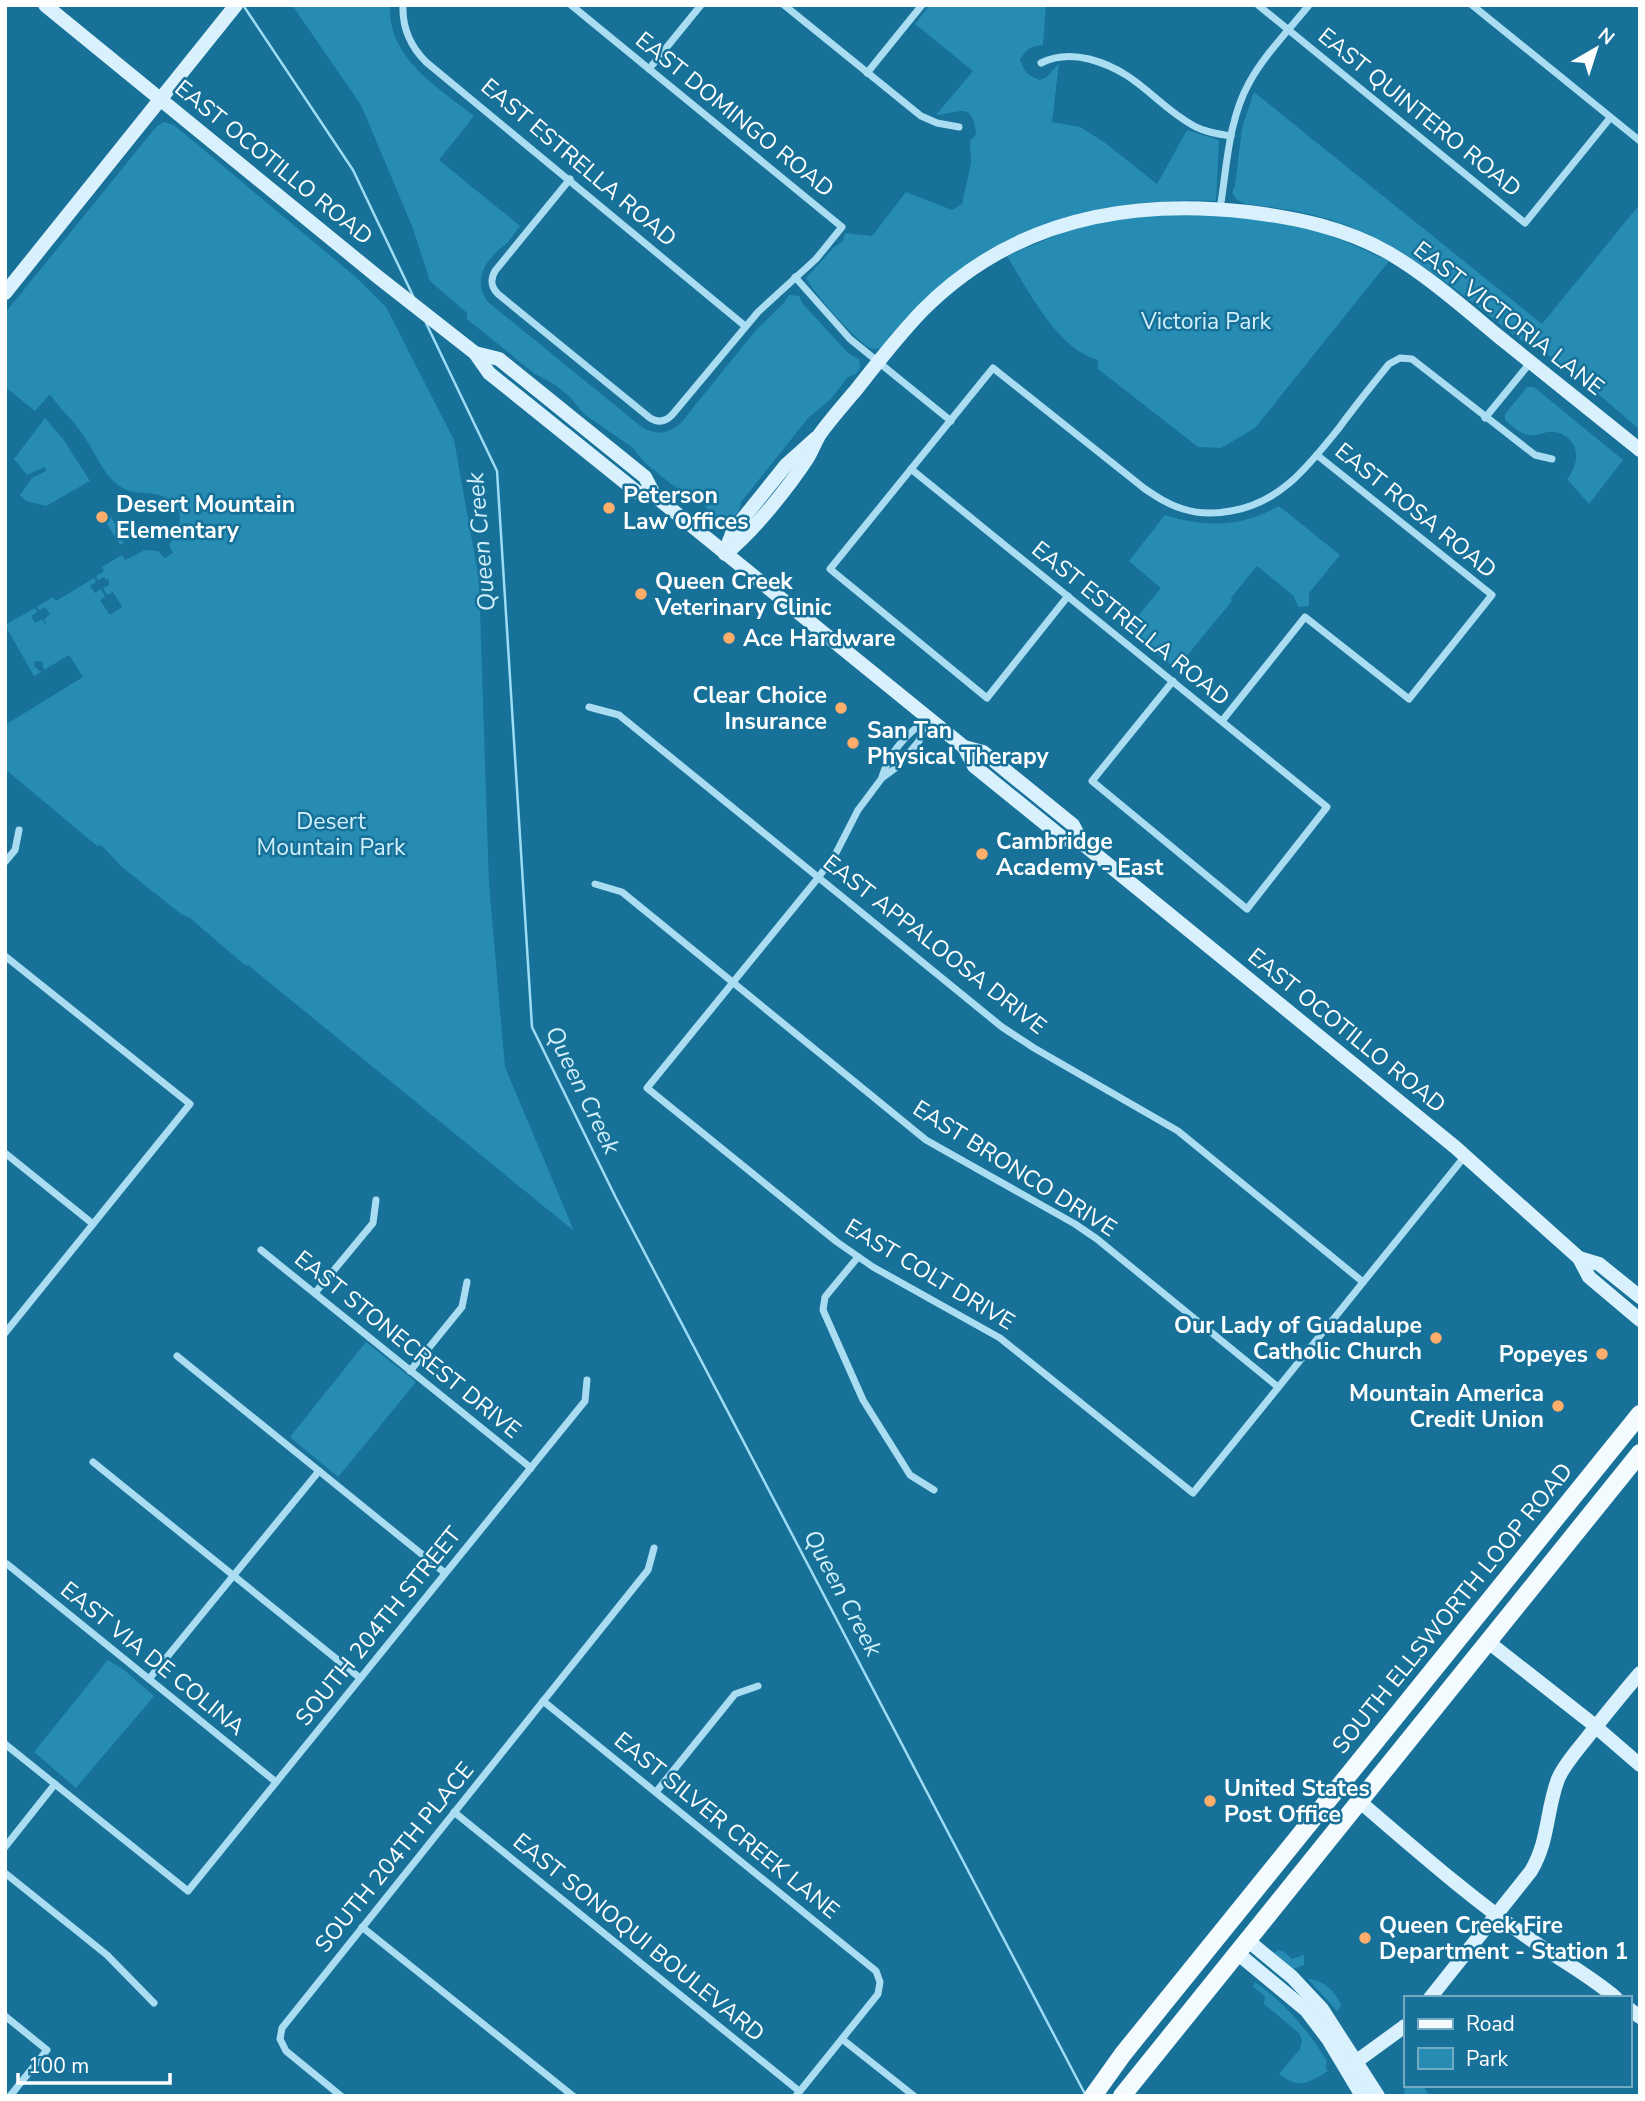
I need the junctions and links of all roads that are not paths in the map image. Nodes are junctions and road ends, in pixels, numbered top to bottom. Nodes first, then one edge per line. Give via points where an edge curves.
1 (45, 5) edge
2 (236, 5) edge
3 (402, 5) edge
4 (571, 5) edge
5 (701, 5) edge
6 (784, 5) edge
7 (922, 5) edge
8 (1258, 5) edge
9 (1309, 5) edge
10 (1472, 5) edge
11 (1289, 30) junction
12 (1041, 63) dead end
13 (649, 69) junction
14 (867, 73) junction
15 (161, 100) junction
16 (1611, 118) junction
17 (959, 127) dead end
18 (1231, 135) junction
19 (1640, 141) edge
20 (570, 179) junction
21 (1220, 209) junction
22 (795, 277) junction
23 (5, 293) edge
24 (745, 326) junction
25 (878, 362) junction
26 (1531, 362) junction
27 (1485, 418) junction
28 (951, 421) junction
29 (1640, 450) edge
30 (1317, 455) junction
31 (1552, 459) dead end
32 (911, 469) junction
33 (725, 554) junction
34 (1068, 596) junction
35 (1173, 681) junction
36 (589, 707) dead end
37 (928, 718) junction
38 (1222, 721) junction
39 (882, 778) junction
40 (19, 830) dead end
41 (5, 862) edge
42 (818, 878) junction
43 (595, 884) dead end
44 (5, 956) edge
45 (732, 982) junction
46 (5, 1153) edge
47 (1465, 1156) junction
48 (376, 1200) dead end
49 (93, 1224) junction
50 (261, 1250) dead end
51 (858, 1257) junction
52 (1579, 1258) junction
53 (467, 1282) dead end
54 (1363, 1282) junction
55 (315, 1293) junction
56 (1640, 1297) edge
57 (1640, 1320) edge
58 (5, 1333) edge
59 (177, 1356) dead end
60 (410, 1371) junction
61 (587, 1381) dead end
62 (1278, 1387) junction
63 (1640, 1415) edge
64 (1640, 1453) edge
65 (93, 1462) dead end
66 (531, 1468) junction
67 (318, 1471) junction
68 (934, 1490) dead end
69 (654, 1548) dead end
70 (7, 1564) edge
71 (446, 1573) junction
72 (233, 1575) junction
73 (1468, 1627) junction
74 (1487, 1641) junction
75 (1640, 1673) edge
76 (360, 1678) junction
77 (149, 1679) junction
78 (758, 1686) dead end
79 (543, 1701) junction
80 (1596, 1726) junction
81 (5, 1744) edge
82 (1640, 1765) edge
83 (276, 1782) junction
84 (55, 1784) junction
85 (1338, 1787) junction
86 (656, 1792) junction
87 (1359, 1801) junction
88 (454, 1812) junction
89 (5, 1847) edge
90 (5, 1872) edge
91 (1499, 1914) junction
92 (362, 1927) junction
93 (1241, 1945) junction
94 (1432, 1996) edge
95 (1613, 1996) edge
96 (153, 2003) dead end
97 (5, 2016) edge
98 (1404, 2027) edge
99 (842, 2039) junction
100 (1352, 2065) junction
101 (798, 2094) edge
102 (10, 2096) edge
103 (341, 2096) edge
104 (573, 2096) edge
105 (914, 2096) edge
106 (1093, 2096) edge
107 (1122, 2096) edge
108 (1362, 2096) edge
109 (1378, 2096) edge

1 - 15 main road, EAST OCOTILLO ROAD
2 - 15 main road
3 - 20 street, EAST ESTRELLA ROAD via 409,40 426,62
4 - 13 street, EAST DOMINGO ROAD
5 - 13 street
6 - 14 street
7 - 14 street
8 - 11 street, EAST QUINTERO ROAD
9 - 11 street
10 - 16 street
11 - 16 street, EAST QUINTERO ROAD via 1525,223
11 - 18 street via 1250,82
12 - 18 street via 1054,56 1107,65 1131,77 1197,127
13 - 22 street, EAST DOMINGO ROAD via 842,227
14 - 17 street via 921,116
15 - 23 main road
15 - 33 main road, EAST OCOTILLO ROAD via 475,353 489,373 626,484 655,496
16 - 19 street
18 - 21 street
20 - 24 street, EAST ESTRELLA ROAD
20 - 24 street via 495,271 492,282 498,294 650,418 662,421 672,415
21 - 25 main road, EAST VICTORIA LANE via 1154,207 1117,212 1059,226 1003,250 943,293
21 - 26 main road, EAST VICTORIA LANE via 1301,220 1369,243 1425,277
22 - 24 street
22 - 25 street via 850,339
25 - 28 street
25 - 33 main road, EAST VICTORIA LANE via 820,435 786,465 733,531
26 - 27 street
26 - 29 main road, EAST VICTORIA LANE
27 - 30 street via 1412,359 1400,358 1389,364
27 - 31 street via 1535,456
28 - 30 street via 993,368 1145,489 1185,510 1214,514 1267,500
28 - 32 street
30 - 38 street, EAST ROSA ROAD via 1492,595 1409,699 1306,617
32 - 34 street, EAST ESTRELLA ROAD
32 - 34 street via 830,569 987,698
33 - 37 main road, EAST OCOTILLO ROAD
34 - 35 street, EAST ESTRELLA ROAD
35 - 38 street, EAST ESTRELLA ROAD
35 - 38 street, EAST ESTRELLA ROAD via 1092,781 1247,909 1327,807
36 - 42 street, EAST APPALOOSA DRIVE via 619,715
37 - 39 street via 919,741
37 - 39 street via 888,759
37 - 47 main road, EAST OCOTILLO ROAD via 964,747 974,766 1065,839 1083,844
39 - 42 street
40 - 41 street via 15,850
42 - 45 street
42 - 54 street, EAST APPALOOSA DRIVE via 1002,1027 1178,1130
43 - 45 street, EAST BRONCO DRIVE via 622,892
44 - 49 street via 190,1104
45 - 51 street, EAST COLT DRIVE via 647,1088
45 - 62 street, EAST BRONCO DRIVE via 926,1140 1097,1239
46 - 49 street
47 - 52 main road, EAST OCOTILLO ROAD
47 - 54 street
48 - 55 street via 373,1223
49 - 58 street
50 - 55 street, EAST STONECREST DRIVE
51 - 62 street, EAST COLT DRIVE via 1000,1338 1193,1493
51 - 68 street via 825,1297 823,1310 863,1400 910,1475
52 - 56 main road, EAST OCOTILLO ROAD via 1599,1265
52 - 57 main road, EAST OCOTILLO ROAD via 1589,1277
53 - 60 street via 462,1307
54 - 62 street
55 - 60 street, EAST STONECREST DRIVE
59 - 67 street
60 - 66 street, EAST STONECREST DRIVE
61 - 66 street, SOUTH 204TH STREET via 585,1401
63 - 73 main road, SOUTH ELLSWORTH LOOP ROAD
64 - 74 main road
65 - 72 street
66 - 71 street, SOUTH 204TH STREET
67 - 71 street
67 - 72 street
69 - 79 street, SOUTH 204TH PLACE via 648,1570
70 - 77 street, EAST VIA DE COLINA
71 - 76 street, SOUTH 204TH STREET
72 - 76 street
72 - 77 street
73 - 74 main road
73 - 85 main road, SOUTH ELLSWORTH LOOP ROAD
74 - 80 main road
74 - 87 main road
75 - 80 main road
76 - 83 street, SOUTH 204TH STREET
77 - 83 street, EAST VIA DE COLINA
78 - 86 street via 735,1694
79 - 86 street, EAST SILVER CREEK LANE
79 - 88 street, SOUTH 204TH PLACE
80 - 82 main road
80 - 91 main road via 1559,1776 1540,1856
81 - 84 street
83 - 84 street, SOUTH 204TH STREET via 188,1891
84 - 89 street
85 - 87 main road
85 - 106 main road, SOUTH ELLSWORTH LOOP ROAD
86 - 99 street, EAST SILVER CREEK LANE via 876,1971 878,1994
87 - 91 main road
87 - 93 main road
88 - 92 street, SOUTH 204TH PLACE
88 - 101 street, EAST SONOQUI BOULEVARD
90 - 96 street via 107,1955
91 - 94 main road
91 - 95 main road
92 - 103 street, SOUTH 204TH PLACE via 282,2028 286,2051
92 - 104 street
93 - 100 main road via 1306,2010
93 - 107 main road
97 - 102 street via 47,2050
98 - 100 main road
99 - 101 street
99 - 105 street
100 - 108 main road
100 - 109 main road

